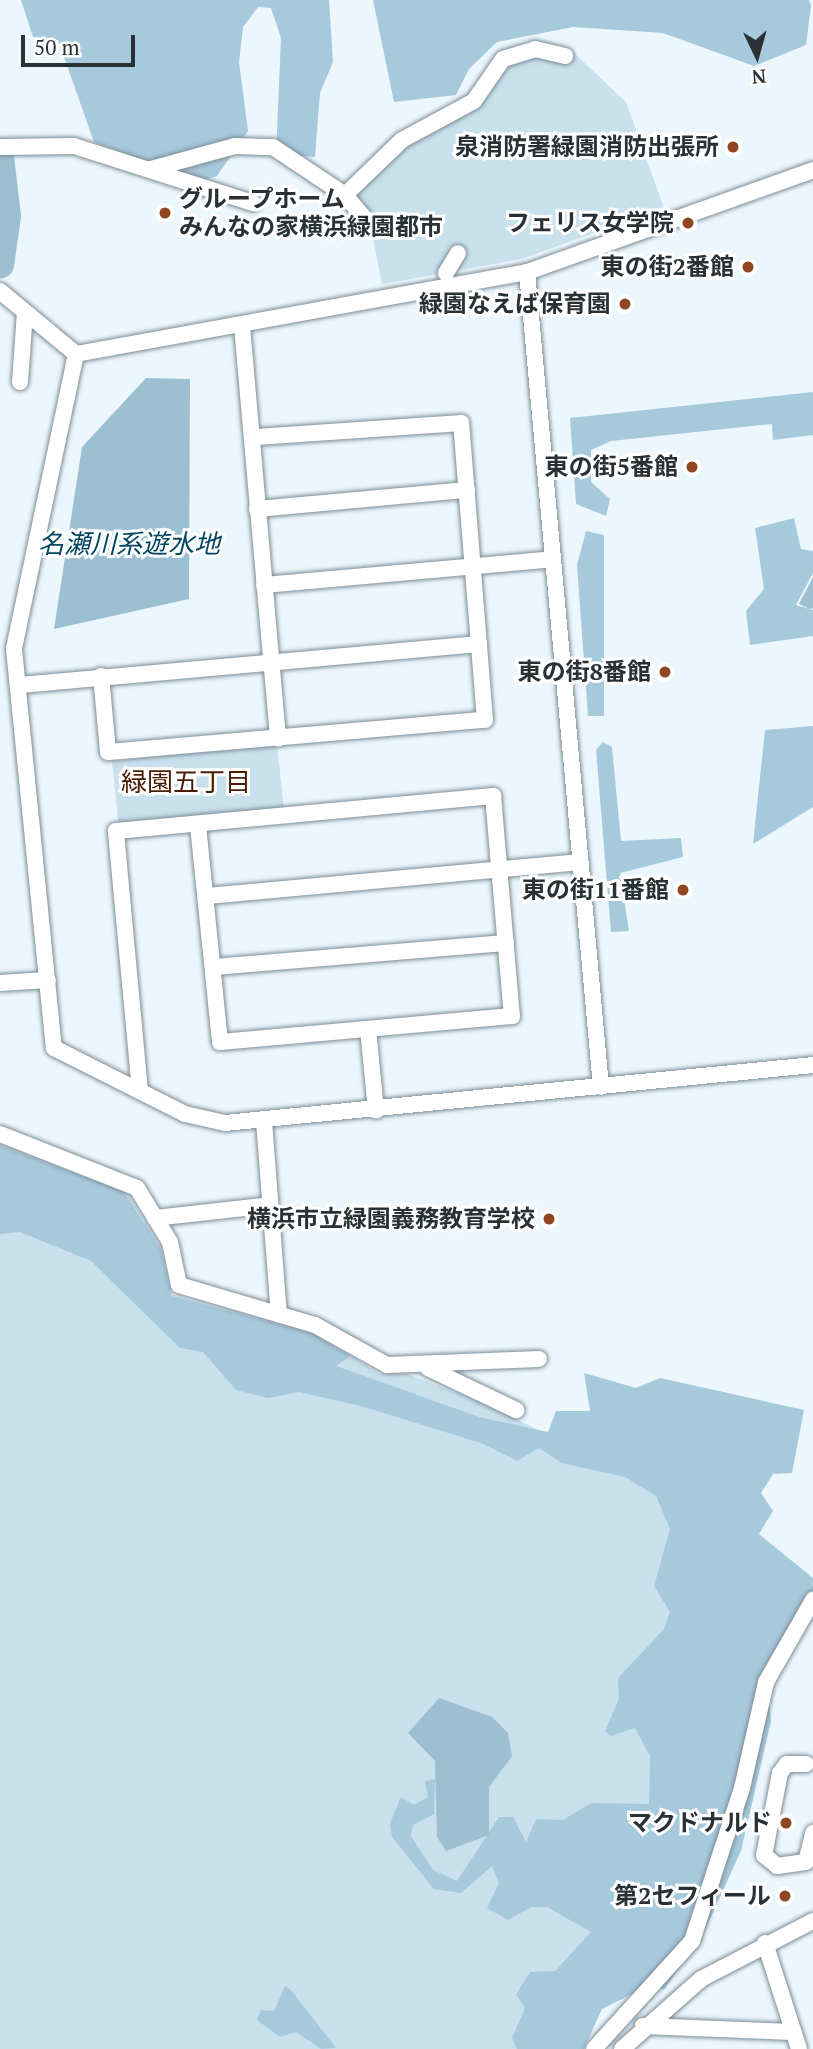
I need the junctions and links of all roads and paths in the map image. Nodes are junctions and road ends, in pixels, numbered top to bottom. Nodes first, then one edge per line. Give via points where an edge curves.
1 (565, 56) dead end
2 (1, 147) edge
3 (151, 169) junction
4 (813, 170) edge
5 (345, 195) junction
6 (253, 202) dead end
7 (365, 219) dead end
8 (457, 253) dead end
9 (527, 272) junction
10 (446, 273) dead end
11 (0, 291) edge
12 (25, 312) junction
13 (242, 326) junction
14 (76, 354) junction
15 (20, 382) dead end
16 (253, 436) junction
17 (467, 490) junction
18 (257, 509) junction
19 (553, 559) junction
20 (473, 566) junction
21 (264, 585) junction
22 (479, 644) junction
23 (271, 661) junction
24 (101, 676) junction
25 (20, 685) junction
26 (278, 738) junction
27 (198, 824) junction
28 (580, 862) junction
29 (500, 869) junction
30 (207, 896) junction
31 (506, 943) junction
32 (213, 967) junction
33 (48, 979) junction
34 (0, 983) edge
35 (368, 1029) junction
36 (813, 1065) edge
37 (601, 1087) junction
38 (140, 1091) junction
39 (376, 1111) junction
40 (264, 1121) junction
41 (0, 1134) edge
42 (270, 1205) junction
43 (155, 1218) junction
44 (279, 1314) junction
45 (539, 1359) dead end
46 (428, 1368) junction
47 (516, 1410) dead end
48 (813, 1600) edge
49 (806, 1764) dead end
50 (813, 1833) edge
51 (810, 1862) edge
52 (813, 1921) edge
53 (765, 1943) junction
54 (643, 2026) junction
55 (793, 2032) junction
56 (593, 2049) edge
57 (622, 2049) edge
58 (800, 2049) edge

1 - 5 street via 535,49 503,59 474,101 402,140
2 - 3 street via 74,146
3 - 5 street via 257,144 272,147
3 - 6 street
4 - 9 street
5 - 7 street
8 - 10 street
9 - 13 street
9 - 19 street
11 - 12 street
12 - 14 street
12 - 15 street
13 - 14 street
13 - 16 street
14 - 25 street via 14,649
16 - 17 street via 461,423
16 - 18 street
17 - 18 street
17 - 20 street
18 - 21 street
19 - 20 street
19 - 28 street
20 - 21 street
20 - 22 street
21 - 23 street
22 - 23 street
22 - 26 street via 485,720
23 - 24 street
23 - 26 street
24 - 25 street
24 - 26 street via 108,752
25 - 33 street
27 - 29 street via 493,796
27 - 30 street
27 - 38 street via 116,831
28 - 29 street
28 - 37 street
29 - 30 street
29 - 31 street
30 - 32 street
31 - 32 street
31 - 35 street via 512,1016
32 - 35 street via 220,1042
33 - 34 street
33 - 38 street via 54,1048
35 - 39 street
36 - 37 street
37 - 39 street
38 - 40 street via 206,1120
39 - 40 street
40 - 42 street
41 - 43 street via 90,1174 128,1181
42 - 43 street
42 - 44 street
43 - 44 street via 170,1242 179,1286
44 - 46 street via 315,1325 387,1365
45 - 46 street
46 - 47 street
48 - 56 street via 766,1682 743,1788 692,1941
49 - 51 street via 787,1764 780,1773 764,1855 777,1866
50 - 51 street
52 - 53 street
53 - 54 street via 701,1979
53 - 55 street
54 - 55 street
54 - 57 street
55 - 58 street

